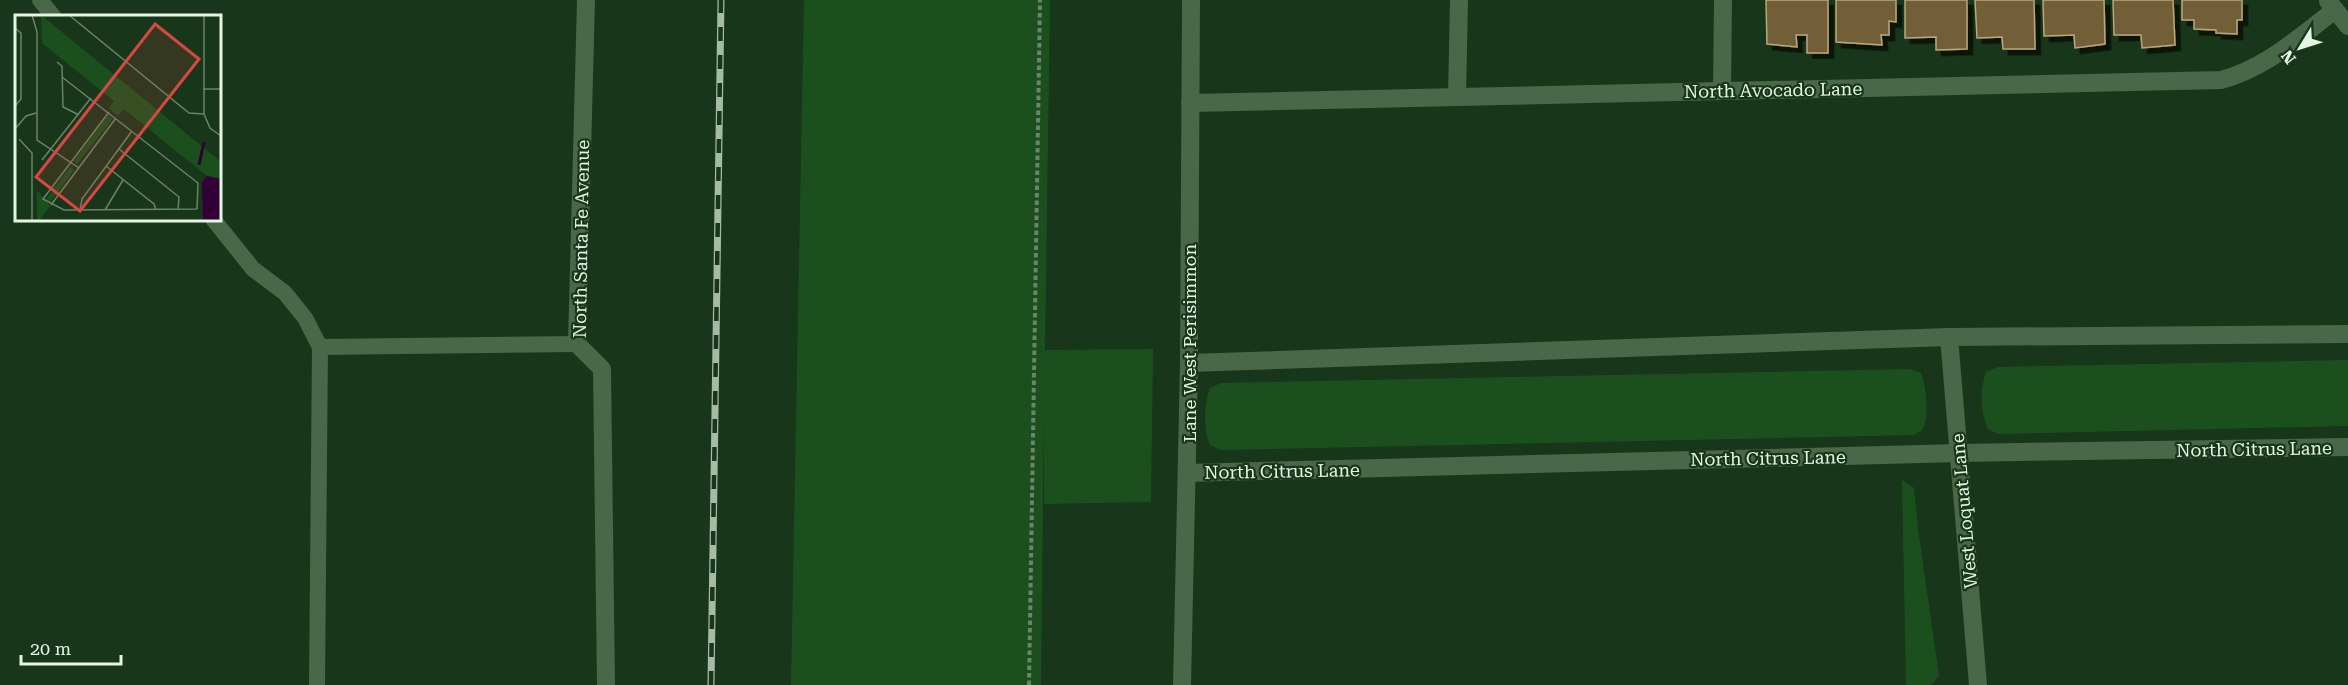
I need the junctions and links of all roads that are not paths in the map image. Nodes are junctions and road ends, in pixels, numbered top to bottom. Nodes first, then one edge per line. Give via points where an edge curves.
1 (40, 0) edge
2 (586, 0) edge
3 (1191, 0) edge
4 (1459, 0) edge
5 (1723, 0) edge
6 (2331, 5) edge
7 (52, 15) edge
8 (2348, 26) edge
9 (1722, 91) junction
10 (1457, 97) junction
11 (1190, 103) junction
12 (214, 220) edge
13 (2348, 334) edge
14 (1949, 337) junction
15 (577, 344) junction
16 (320, 347) junction
17 (1189, 363) junction
18 (2348, 447) edge
19 (1959, 453) junction
20 (1188, 473) junction
21 (317, 685) edge
22 (606, 685) edge
23 (1182, 685) edge
24 (1978, 685) edge

1 - 7 lane
2 - 15 street, North Santa Fe Avenue
3 - 11 street, Lane West Perisimmon
4 - 10 street
5 - 9 street
6 - 8 street
6 - 9 street, North Avocado Lane via 2261,65 2221,80
9 - 10 street, North Avocado Lane
10 - 11 street, North Avocado Lane
11 - 17 street, Lane West Perisimmon
12 - 16 lane via 253,269 285,292
13 - 14 street
14 - 17 street
14 - 19 street, West Loquat Lane
15 - 16 lane
15 - 22 street, North Santa Fe Avenue via 602,369
16 - 21 lane
17 - 20 street, Lane West Perisimmon
18 - 19 street, North Citrus Lane
19 - 20 street, North Citrus Lane
19 - 24 street, West Loquat Lane
20 - 23 street, Lane West Perisimmon

